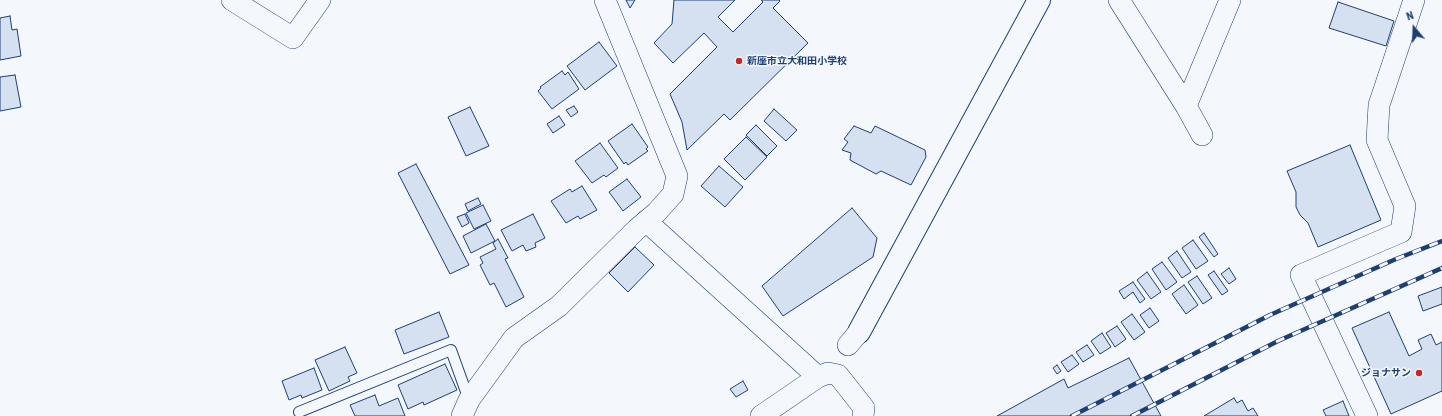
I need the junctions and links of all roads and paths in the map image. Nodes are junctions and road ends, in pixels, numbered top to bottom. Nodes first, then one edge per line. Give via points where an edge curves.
1 (232, 0) edge
2 (320, 0) edge
3 (605, 0) edge
4 (1038, 0) edge
5 (1119, 0) edge
6 (1230, 0) edge
7 (1414, 0) edge
8 (1186, 106) junction
9 (1202, 135) dead end
10 (646, 222) junction
11 (854, 338) dead end
12 (818, 377) junction
13 (466, 408) edge
14 (299, 412) dead end
15 (761, 416) edge
16 (863, 416) edge
17 (1367, 416) edge

1 - 2 street via 293,38
3 - 10 street via 677,176 673,194
4 - 11 street
5 - 8 street
6 - 8 street
7 - 17 street via 1379,105 1377,140 1405,206 1400,232 1302,275
8 - 9 street
10 - 12 street
10 - 13 street via 559,306 514,338
12 - 15 street
12 - 16 street via 828,373 838,375 864,408
13 - 14 lane via 451,350

